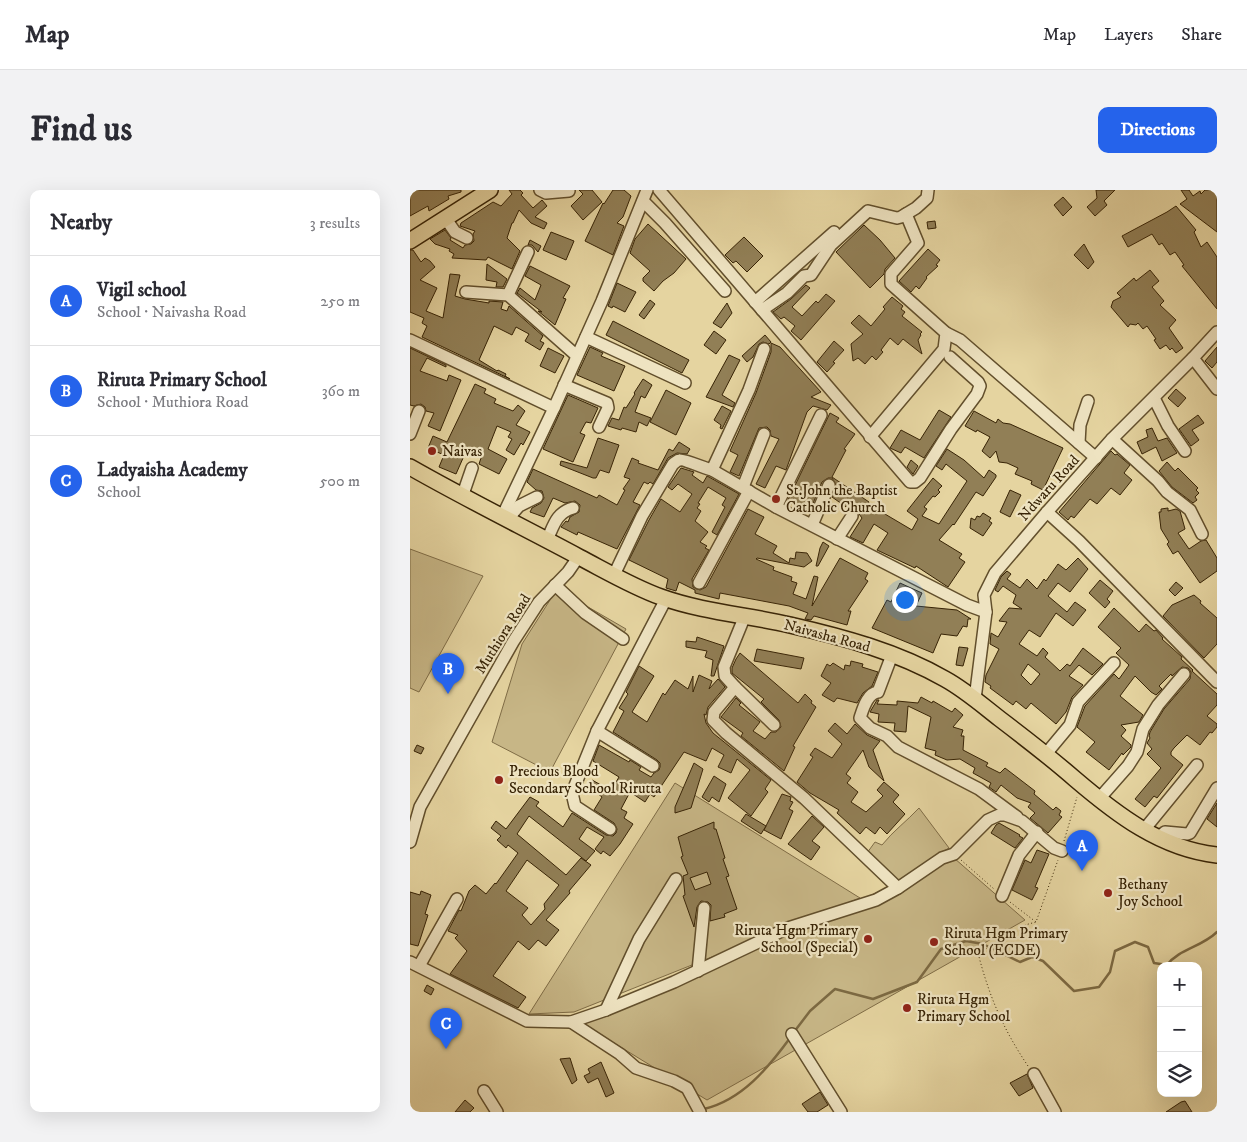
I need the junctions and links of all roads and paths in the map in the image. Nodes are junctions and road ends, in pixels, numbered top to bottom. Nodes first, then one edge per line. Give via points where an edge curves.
1 (490, 190) edge
2 (540, 190) edge
3 (647, 190) edge
4 (659, 190) edge
5 (928, 190) edge
6 (569, 192) dead end
7 (643, 201) junction
8 (858, 211) dead end
9 (906, 214) junction
10 (446, 219) junction
11 (467, 238) dead end
12 (410, 241) edge
13 (528, 252) dead end
14 (725, 291) dead end
15 (466, 292) dead end
16 (508, 295) junction
17 (759, 306) junction
18 (1217, 332) edge
19 (946, 333) junction
20 (586, 337) junction
21 (410, 340) edge
22 (764, 349) dead end
23 (577, 356) junction
24 (950, 356) dead end
25 (1193, 358) junction
26 (685, 383) dead end
27 (564, 384) junction
28 (1217, 389) edge
29 (1154, 398) junction
30 (1088, 401) dead end
31 (554, 408) junction
32 (419, 411) dead end
33 (821, 415) dead end
34 (599, 427) dead end
35 (410, 434) edge
36 (764, 434) dead end
37 (870, 436) junction
38 (1112, 439) junction
39 (1079, 443) junction
40 (1185, 451) dead end
41 (1096, 458) junction
42 (410, 467) edge
43 (472, 468) dead end
44 (712, 470) junction
45 (829, 485) dead end
46 (746, 489) junction
47 (462, 496) junction
48 (536, 497) dead end
49 (776, 506) junction
50 (573, 508) dead end
51 (1047, 512) junction
52 (852, 516) dead end
53 (504, 519) junction
54 (812, 525) junction
55 (1202, 534) dead end
56 (837, 539) junction
57 (547, 540) junction
58 (579, 556) junction
59 (614, 575) junction
60 (699, 583) dead end
61 (555, 585) junction
62 (666, 599) junction
63 (986, 612) junction
64 (744, 618) junction
65 (623, 639) dead end
66 (892, 655) junction
67 (1114, 663) dead end
68 (1184, 674) dead end
69 (1217, 682) edge
70 (735, 687) junction
71 (975, 699) junction
72 (774, 725) dead end
73 (598, 732) junction
74 (1046, 754) junction
75 (1197, 765) dead end
76 (653, 766) dead end
77 (1217, 788) edge
78 (1078, 794) dead end
79 (1098, 800) junction
80 (413, 818) edge
81 (1022, 821) junction
82 (610, 829) dead end
83 (1143, 831) junction
84 (1036, 832) junction
85 (1159, 837) junction
86 (410, 842) edge
87 (1062, 850) junction
88 (954, 854) junction
89 (1217, 855) edge
90 (676, 879) dead end
91 (898, 888) junction
92 (1002, 896) junction
93 (457, 899) dead end
94 (704, 908) dead end
95 (1036, 922) junction
96 (415, 964) edge
97 (698, 971) junction
98 (606, 1010) junction
99 (571, 1022) junction
100 (792, 1034) dead end
101 (1034, 1074) joint
102 (484, 1091) dead end
103 (497, 1112) edge
104 (700, 1112) edge
105 (841, 1112) edge
106 (1055, 1112) edge

1 - 10 main road
2 - 6 street via 546,193
3 - 7 street
4 - 17 street
5 - 9 street via 927,198
7 - 14 street
7 - 20 street
8 - 17 street
9 - 17 street via 896,218 868,211 831,245 811,275 804,276 787,293
9 - 19 street via 918,242 891,274 891,284
10 - 11 street via 455,232
10 - 12 main road
13 - 16 street
15 - 16 street
16 - 23 street
17 - 37 street
18 - 25 street, Ndwaru Road
19 - 37 street via 944,349
19 - 39 street via 960,340
20 - 23 street
20 - 26 street
21 - 31 street
22 - 44 street
23 - 27 street
24 - 37 street via 980,386 920,478 910,482
25 - 28 street
25 - 29 street, Ndwaru Road
27 - 31 street
27 - 34 street via 607,403 608,408
29 - 38 street, Ndwaru Road
29 - 40 street
30 - 39 street via 1080,425
31 - 53 street
32 - 35 street
33 - 49 street
36 - 46 street
38 - 41 street, Ndwaru Road
38 - 55 street via 1190,510
39 - 41 street
41 - 51 street, Ndwaru Road
42 - 47 main road, Naivasha Road
43 - 47 street
44 - 46 street
44 - 59 street via 683,459 674,464 642,516
45 - 54 street
46 - 49 street
46 - 60 street
47 - 53 main road, Naivasha Road
48 - 53 street
49 - 54 street
50 - 57 street via 563,511
51 - 63 street, Ndwaru Road via 995,573 984,595
51 - 69 street
52 - 56 street
53 - 57 main road, Naivasha Road
54 - 56 street
56 - 63 street
57 - 58 main road, Naivasha Road
58 - 59 main road, Naivasha Road
58 - 61 street, Muthiora Road
59 - 62 main road, Naivasha Road
61 - 65 street via 584,613
61 - 80 street, Muthiora Road via 539,602 513,642
62 - 64 main road, Naivasha Road
62 - 73 street
63 - 71 street, Ndwaru Road
64 - 66 main road, Naivasha Road via 789,625
64 - 70 street via 724,668 725,676
66 - 71 main road, Naivasha Road via 947,680
66 - 81 street via 878,692 869,696 861,721 887,736 898,747 979,789
67 - 74 street via 1078,702 1070,725
68 - 79 street via 1158,705 1128,766
70 - 72 street
70 - 91 street via 714,712 715,723 799,794
71 - 74 main road, Naivasha Road
73 - 76 street
73 - 82 street via 572,793 574,806
74 - 79 main road, Naivasha Road
75 - 83 street
77 - 85 street via 1190,833 1165,832
78 - 87 path
79 - 83 main road, Naivasha Road
80 - 86 street, Muthiora Road
81 - 84 street
81 - 88 street via 1006,815 988,820
83 - 85 main road, Naivasha Road
84 - 87 street via 1054,848
84 - 92 street via 1019,855
85 - 89 main road, Naivasha Road via 1189,849
87 - 95 path
88 - 91 street via 942,858
88 - 92 path
90 - 98 street via 638,939
91 - 97 street via 876,900 788,928
92 - 95 path
93 - 96 street
94 - 97 street
95 - 101 path via 1025,925 978,953 987,987 1011,1041
96 - 99 street via 526,1021
97 - 98 street
98 - 99 street
99 - 104 street via 636,1068 687,1088
100 - 105 street
101 - 106 street
102 - 103 street

